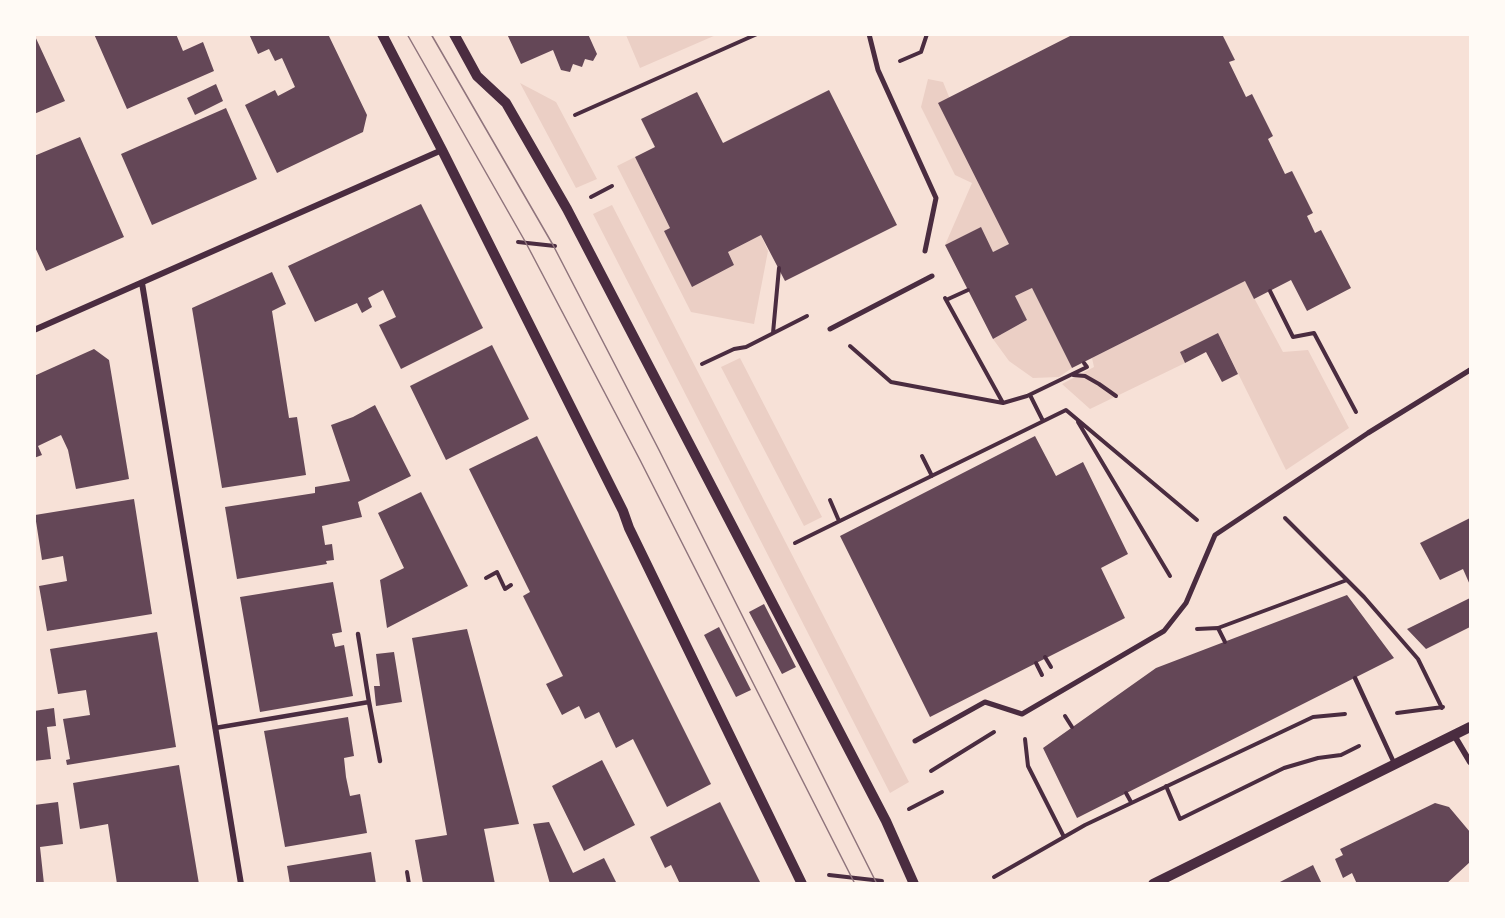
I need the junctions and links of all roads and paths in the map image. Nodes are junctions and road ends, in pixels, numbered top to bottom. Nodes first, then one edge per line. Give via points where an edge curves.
1 (382, 34) edge
2 (454, 34) edge
3 (757, 34) edge
4 (869, 34) edge
5 (927, 34) edge
6 (921, 52) dead end
7 (575, 115) dead end
8 (442, 150) junction
9 (508, 241) dead end
10 (563, 247) dead end
11 (925, 251) dead end
12 (779, 268) dead end
13 (932, 276) joint
14 (142, 283) junction
15 (968, 290) dead end
16 (1270, 291) dead end
17 (946, 300) junction
18 (830, 329) junction
19 (34, 330) edge
20 (773, 333) junction
21 (1084, 363) dead end
22 (702, 364) dead end
23 (1470, 370) edge
24 (1072, 375) junction
25 (1030, 395) junction
26 (1116, 396) dead end
27 (1003, 403) junction
28 (1076, 419) junction
29 (1043, 421) junction
30 (1368, 434) junction
31 (922, 456) dead end
32 (932, 476) junction
33 (830, 500) dead end
34 (1268, 500) junction
35 (839, 521) junction
36 (1215, 535) junction
37 (795, 543) dead end
38 (486, 578) dead end
39 (1347, 580) junction
40 (511, 585) dead end
41 (1186, 603) junction
42 (1218, 628) dead end
43 (358, 634) dead end
44 (1355, 678) dead end
45 (369, 702) junction
46 (1451, 704) dead end
47 (1442, 708) junction
48 (1372, 716) junction
49 (1470, 727) edge
50 (215, 728) junction
51 (1454, 735) junction
52 (987, 737) dead end
53 (915, 741) dead end
54 (1341, 755) dead end
55 (380, 761) dead end
56 (1470, 762) edge
57 (1395, 765) junction
58 (1028, 766) dead end
59 (931, 771) dead end
60 (1166, 786) junction
61 (1126, 793) dead end
62 (1131, 802) junction
63 (1064, 837) junction
64 (407, 872) dead end
65 (829, 876) dead end
66 (994, 877) dead end
67 (885, 881) dead end
68 (241, 884) edge
69 (408, 884) edge
70 (802, 884) edge
71 (914, 884) edge
72 (1153, 884) edge

1 - 8 street
2 - 71 street via 477,76 506,103 567,209 886,821
3 - 7 path
4 - 11 street via 878,70 936,198
5 - 6 path
8 - 14 street
8 - 70 street
9 - 10 path
12 - 20 path
13 - 17 path
13 - 18 street
14 - 19 street
14 - 50 street
15 - 17 path
16 - 30 path via 1293,337 1314,333
17 - 27 path
18 - 20 path via 813,314
18 - 27 path via 891,382
20 - 22 path
21 - 24 path via 1087,367
23 - 30 street
24 - 25 path
24 - 26 path via 1085,376
25 - 27 path
25 - 29 path
28 - 29 path via 1066,410
28 - 36 path
28 - 41 path
29 - 32 path
30 - 34 street
31 - 32 path
32 - 35 path
33 - 35 path
34 - 36 street
34 - 39 path
35 - 37 path
36 - 41 street
38 - 40 path via 497,572 505,589
39 - 42 path
39 - 47 path via 1418,659
41 - 53 street via 1164,631 1022,714 985,702
43 - 45 lane
44 - 48 lane
45 - 50 lane
45 - 55 lane
46 - 47 path
47 - 48 path
48 - 57 lane
48 - 60 path via 1355,713 1313,717
49 - 51 street
50 - 68 street
51 - 56 street
51 - 57 street
52 - 59 path
54 - 60 path via 1284,768 1180,819
57 - 72 street
58 - 63 path
60 - 62 path
61 - 62 path
62 - 63 path
63 - 66 path
64 - 69 path
65 - 67 path

